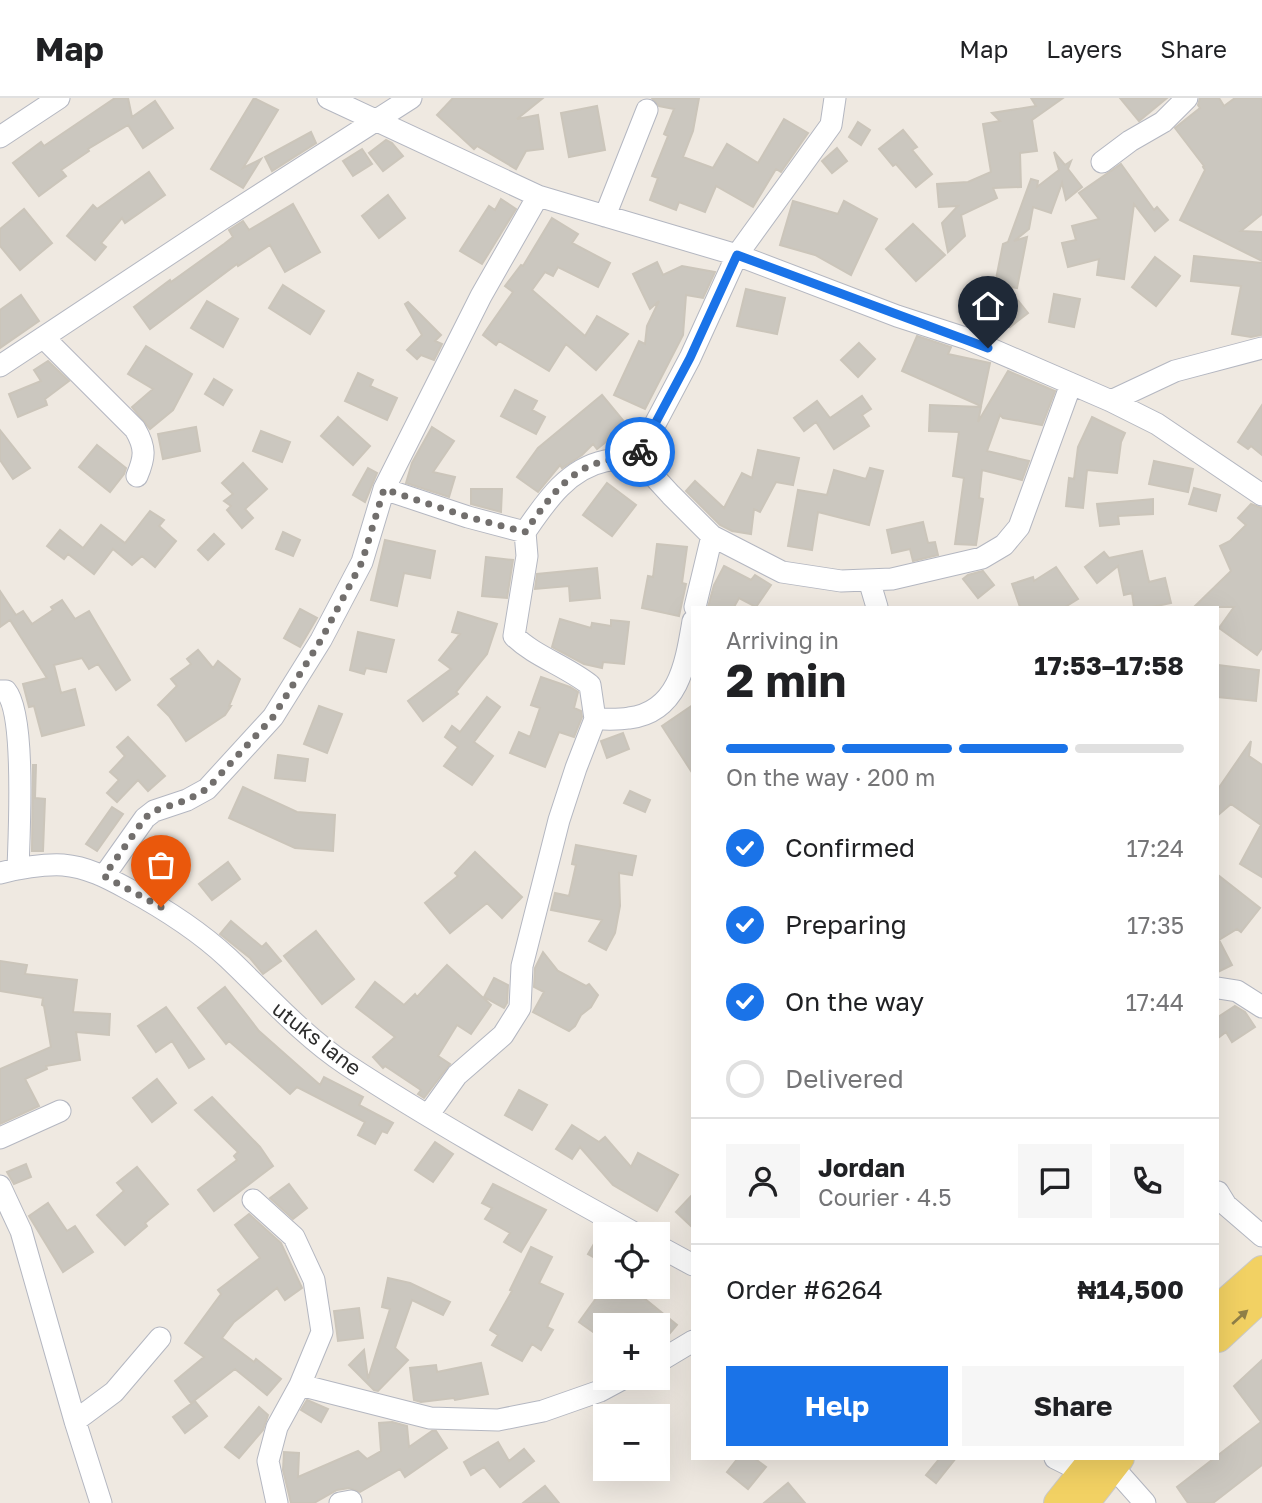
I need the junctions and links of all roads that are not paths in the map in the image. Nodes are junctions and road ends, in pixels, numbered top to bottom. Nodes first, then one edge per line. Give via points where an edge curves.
1 (59, 98) edge
2 (328, 98) edge
3 (411, 98) edge
4 (835, 98) edge
5 (1187, 98) edge
6 (648, 110) dead end
7 (378, 121) junction
8 (0, 137) edge
9 (1102, 162) dead end
10 (538, 196) junction
11 (604, 216) junction
12 (737, 255) junction
13 (44, 338) junction
14 (1262, 348) edge
15 (0, 366) edge
16 (1071, 383) junction
17 (1111, 401) junction
18 (638, 458) junction
19 (137, 476) dead end
20 (384, 489) junction
21 (1262, 495) edge
22 (525, 532) junction
23 (712, 536) junction
24 (869, 580) junction
25 (695, 606) edge
26 (877, 606) edge
27 (691, 633) edge
28 (0, 691) edge
29 (595, 719) junction
30 (9, 871) edge
31 (104, 876) junction
32 (1219, 989) edge
33 (1262, 1007) edge
34 (60, 1111) dead end
35 (429, 1115) junction
36 (0, 1138) edge
37 (0, 1186) edge
38 (1219, 1194) edge
39 (253, 1200) dead end
40 (614, 1222) edge
41 (1262, 1236) edge
42 (670, 1253) edge
43 (691, 1264) edge
44 (1262, 1270) edge
45 (1262, 1297) edge
46 (1219, 1308) edge
47 (1219, 1337) edge
48 (160, 1338) dead end
49 (691, 1342) edge
50 (670, 1355) edge
51 (300, 1385) junction
52 (602, 1390) edge
53 (75, 1421) junction
54 (1071, 1460) edge
55 (1102, 1464) edge
56 (101, 1503) edge
57 (277, 1503) edge
58 (1058, 1503) edge
59 (1085, 1503) edge
60 (1145, 1503) edge

1 - 8 street
2 - 7 street
3 - 7 street
4 - 12 street via 831,125
5 - 9 street via 1163,122
6 - 11 street
7 - 10 street
7 - 13 street
10 - 11 street
10 - 20 street via 481,296
11 - 12 street
12 - 16 street via 968,339
12 - 18 street
13 - 15 street
13 - 19 street via 135,429 146,456
14 - 17 street via 1175,371
16 - 17 street
16 - 24 street via 1019,527 1004,545 982,558
17 - 21 street via 1157,424
18 - 22 street via 603,461 569,477
18 - 23 street
20 - 22 street
20 - 31 street via 362,562 273,717 207,789 145,818
22 - 29 street via 527,556 514,636 590,685
23 - 24 street via 782,572 841,581
23 - 25 street
24 - 26 street
27 - 29 street via 685,669 662,706 631,718
28 - 30 street via 6,691 14,704 20,764
29 - 35 street via 559,820 522,966 520,1009 503,1035 457,1074
30 - 31 street, utuks lane via 62,865
31 - 35 street, utuks lane via 161,907 226,956 278,1009 345,1063
32 - 33 street via 1237,991
34 - 36 street
35 - 40 street, utuks lane
37 - 53 street via 21,1231
38 - 41 street
39 - 51 street via 294,1237 314,1280 322,1332
42 - 43 street
44 - 46 main road
47 -> 45 main road
48 - 53 street via 114,1392
49 - 50 street
51 - 52 street via 430,1418 498,1420 543,1411
51 - 57 street via 276,1427 268,1461
53 - 56 street
54 - 55 street
55 - 58 main road
55 - 59 main road
55 - 60 street

